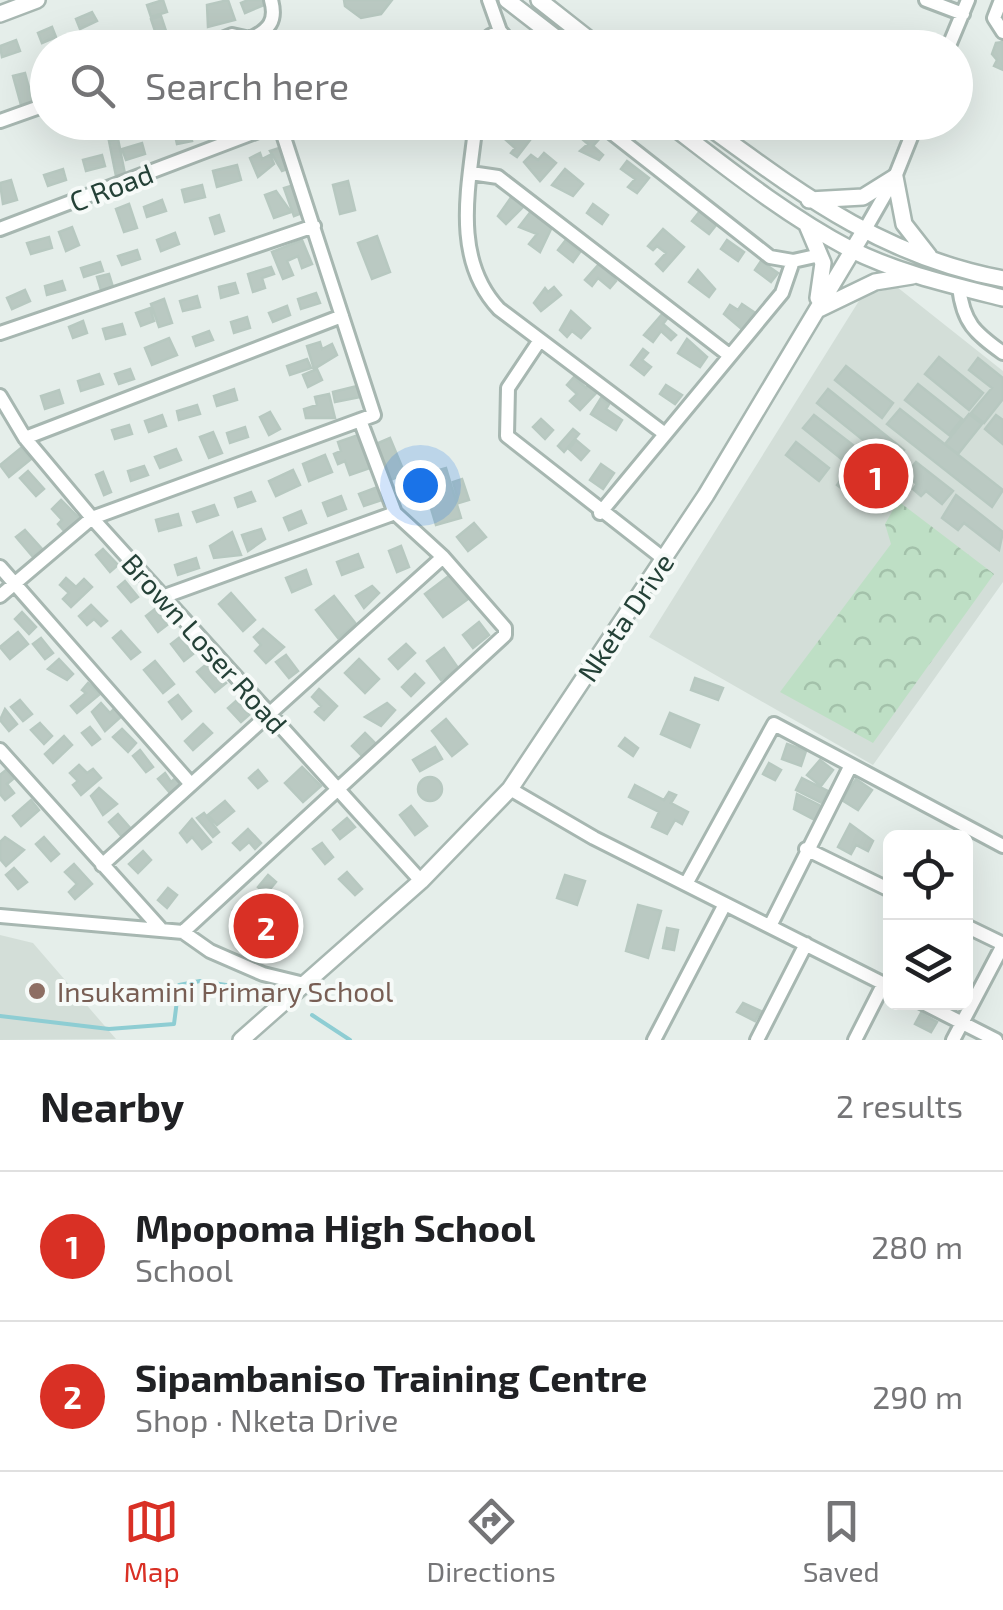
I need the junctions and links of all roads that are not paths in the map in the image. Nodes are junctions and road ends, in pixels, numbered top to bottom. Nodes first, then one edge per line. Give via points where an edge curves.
1 (37, 0) edge
2 (271, 0) edge
3 (489, 0) edge
4 (507, 0) edge
5 (539, 0) edge
6 (926, 0) edge
7 (968, 0) edge
8 (1001, 0) edge
9 (0, 14) edge
10 (962, 14) junction
11 (267, 30) edge
12 (500, 30) edge
13 (546, 30) edge
14 (577, 30) edge
15 (955, 30) edge
16 (1003, 32) edge
17 (30, 110) edge
18 (0, 121) edge
19 (234, 140) edge
20 (285, 140) edge
21 (474, 140) edge
22 (621, 140) edge
23 (692, 140) edge
24 (726, 140) edge
25 (910, 140) edge
26 (471, 173) junction
27 (896, 177) junction
28 (808, 200) junction
29 (807, 224) junction
30 (314, 226) junction
31 (0, 229) edge
32 (864, 233) junction
33 (853, 250) junction
34 (820, 255) junction
35 (793, 262) junction
36 (936, 262) junction
37 (916, 276) junction
38 (1003, 279) edge
39 (959, 287) junction
40 (1003, 298) edge
41 (814, 312) junction
42 (342, 316) junction
43 (0, 333) edge
44 (540, 340) junction
45 (1003, 353) edge
46 (730, 356) junction
47 (2, 406) edge
48 (360, 420) junction
49 (665, 434) junction
50 (25, 438) junction
51 (600, 512) junction
52 (395, 513) junction
53 (92, 518) junction
54 (443, 557) junction
55 (664, 559) junction
56 (0, 567) edge
57 (15, 583) junction
58 (0, 596) edge
59 (164, 596) junction
60 (269, 714) junction
61 (0, 750) edge
62 (850, 766) junction
63 (188, 782) junction
64 (510, 789) junction
65 (338, 790) junction
66 (1003, 846) edge
67 (806, 849) junction
68 (102, 865) junction
69 (421, 882) junction
70 (686, 884) junction
71 (883, 887) edge
72 (725, 904) junction
73 (3, 912) edge
74 (770, 926) junction
75 (160, 928) junction
76 (973, 929) edge
77 (183, 932) junction
78 (806, 944) junction
79 (1003, 944) edge
80 (883, 983) edge
81 (304, 984) junction
82 (883, 992) edge
83 (937, 1010) edge
84 (962, 1023) junction
85 (241, 1040) edge
86 (654, 1040) edge
87 (757, 1040) edge
88 (855, 1040) edge
89 (953, 1040) edge
90 (996, 1040) edge

1 - 9 street
2 - 11 street
3 - 12 street
4 - 13 street
5 - 14 street
6 - 10 street
7 - 10 street
8 - 16 street via 994,18
10 - 15 street
17 - 18 street
19 - 31 street, C Road
20 - 30 street
21 - 26 street
22 - 35 street via 760,250
23 - 29 street
24 - 28 street
25 - 27 street, Nketa Drive
26 - 44 street via 465,234 482,288
26 - 46 street via 498,177
27 - 28 street via 863,197
27 - 32 street, Nketa Drive
27 - 36 street via 909,234
28 - 32 street
29 - 33 street
29 - 34 street
30 - 42 street
30 - 43 street
32 - 33 street, Nketa Drive
32 - 36 street
33 - 37 street
33 - 41 street, Nketa Drive
34 - 35 street
34 - 41 street
35 - 46 street via 788,285
36 - 38 street
37 - 39 street
37 - 41 street via 876,282
39 - 40 street
39 - 45 street via 972,332
41 - 55 street, Nketa Drive
42 - 48 street via 374,406 374,415
42 - 50 street
44 - 49 street
44 - 51 street via 508,388 506,436
46 - 49 street
47 - 50 street, Brown Loser Road
48 - 52 street
48 - 53 street
49 - 51 street
50 - 53 street, Brown Loser Road
51 - 55 street
52 - 54 street
52 - 59 street
53 - 57 street
53 - 59 street, Brown Loser Road
54 - 60 street
54 - 65 street via 505,634
55 - 64 street, Nketa Drive
56 - 57 street
57 - 58 street
57 - 63 street
59 - 60 street, Brown Loser Road
60 - 63 street
60 - 65 street, Brown Loser Road
61 - 68 street
62 - 66 street
62 - 67 street
62 - 70 street via 772,726
63 - 68 street
64 - 69 street, Nketa Drive
64 - 70 street
65 - 69 street, Brown Loser Road
65 - 77 street
67 - 71 street
67 - 74 street
68 - 75 street
69 - 81 street, Nketa Drive
70 - 72 street
72 - 74 street
72 - 86 street
73 - 75 street
74 - 78 street
75 - 77 street
76 - 79 street
77 - 81 street via 263,974
78 - 80 street
78 - 87 street
79 - 84 street
81 - 85 street, Nketa Drive
82 - 88 street
83 - 84 street
84 - 89 street
84 - 90 street

